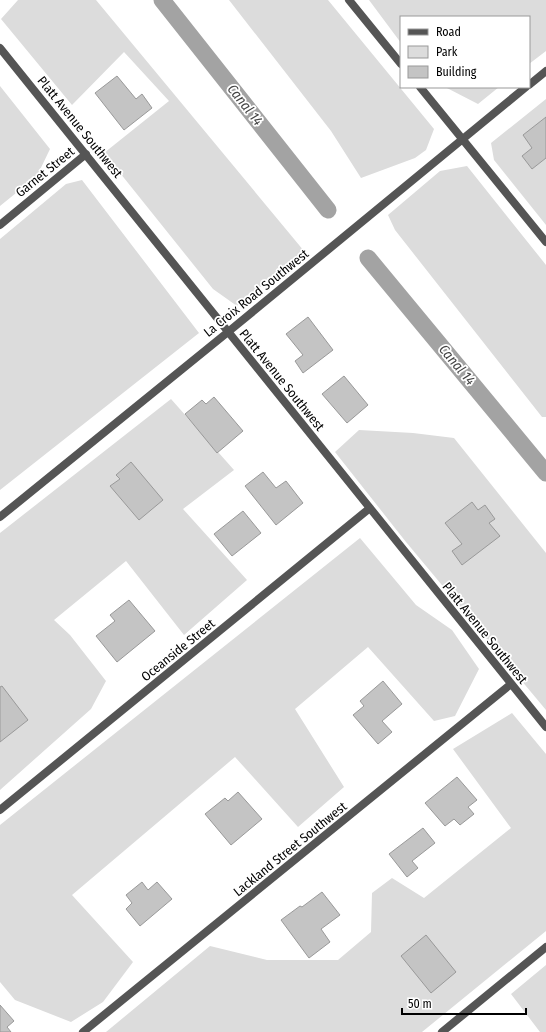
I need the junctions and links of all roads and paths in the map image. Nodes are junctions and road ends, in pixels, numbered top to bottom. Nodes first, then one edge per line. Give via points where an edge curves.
1 (349, 0) edge
2 (0, 48) edge
3 (400, 63) edge
4 (546, 71) edge
5 (530, 84) edge
6 (421, 88) edge
7 (525, 88) edge
8 (463, 139) junction
9 (86, 154) junction
10 (0, 225) edge
11 (546, 242) edge
12 (228, 332) junction
13 (370, 508) junction
14 (0, 517) edge
15 (511, 684) junction
16 (546, 728) edge
17 (0, 810) edge
18 (546, 947) edge
19 (84, 1032) edge
20 (442, 1032) edge

1 - 3 street
2 - 9 street, Platt Avenue Southwest
4 - 5 street
6 - 8 street
7 - 8 street, La Croix Road Southwest
8 - 11 street
8 - 12 street, La Croix Road Southwest
9 - 10 street, Garnet Street
9 - 12 street, Platt Avenue Southwest
12 - 13 street, Platt Avenue Southwest
12 - 14 street, La Croix Road Southwest
13 - 15 street, Platt Avenue Southwest
13 - 17 street, Oceanside Street
15 - 16 street, Platt Avenue Southwest
15 - 19 street, Lackland Street Southwest
18 - 20 street

